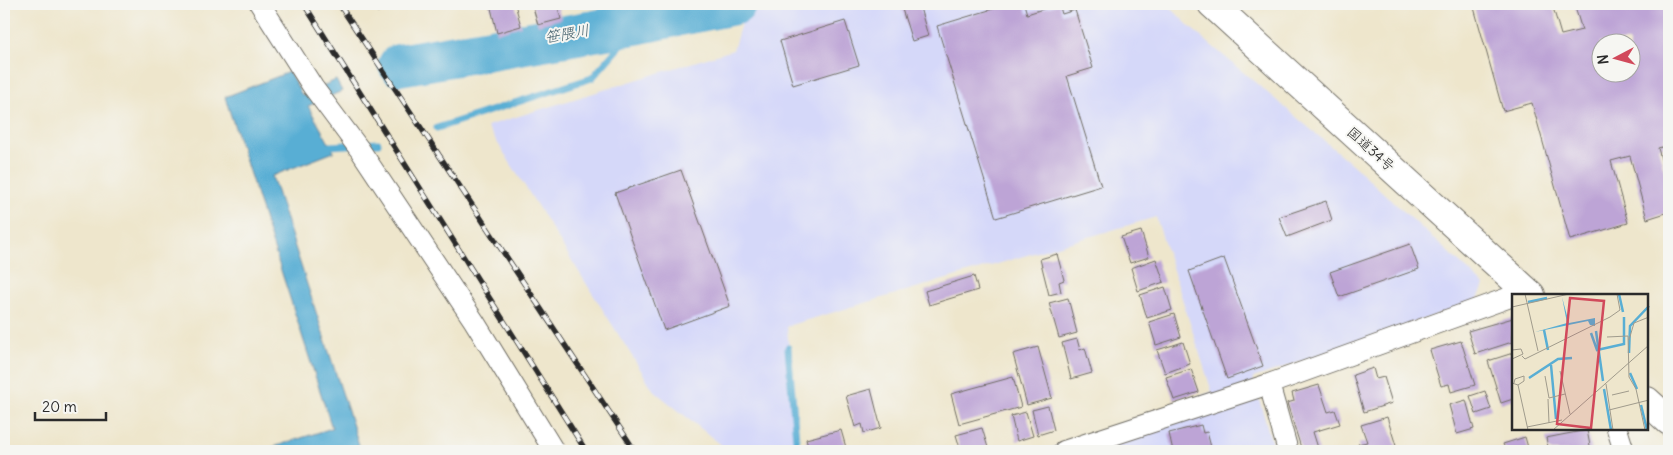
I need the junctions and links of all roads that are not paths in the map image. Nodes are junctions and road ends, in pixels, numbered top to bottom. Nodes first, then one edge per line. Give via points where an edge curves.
1 (260, 4) edge
2 (1212, 4) edge
3 (1521, 294) edge
4 (1512, 297) edge
5 (1269, 384) junction
6 (1648, 401) edge
7 (1669, 421) edge
8 (554, 451) edge
9 (1064, 451) edge
10 (1288, 451) edge

1 - 8 street via 313,87 474,321
2 - 3 highway, 国道34号
4 - 5 street
5 - 9 street
5 - 10 street
6 - 7 highway

